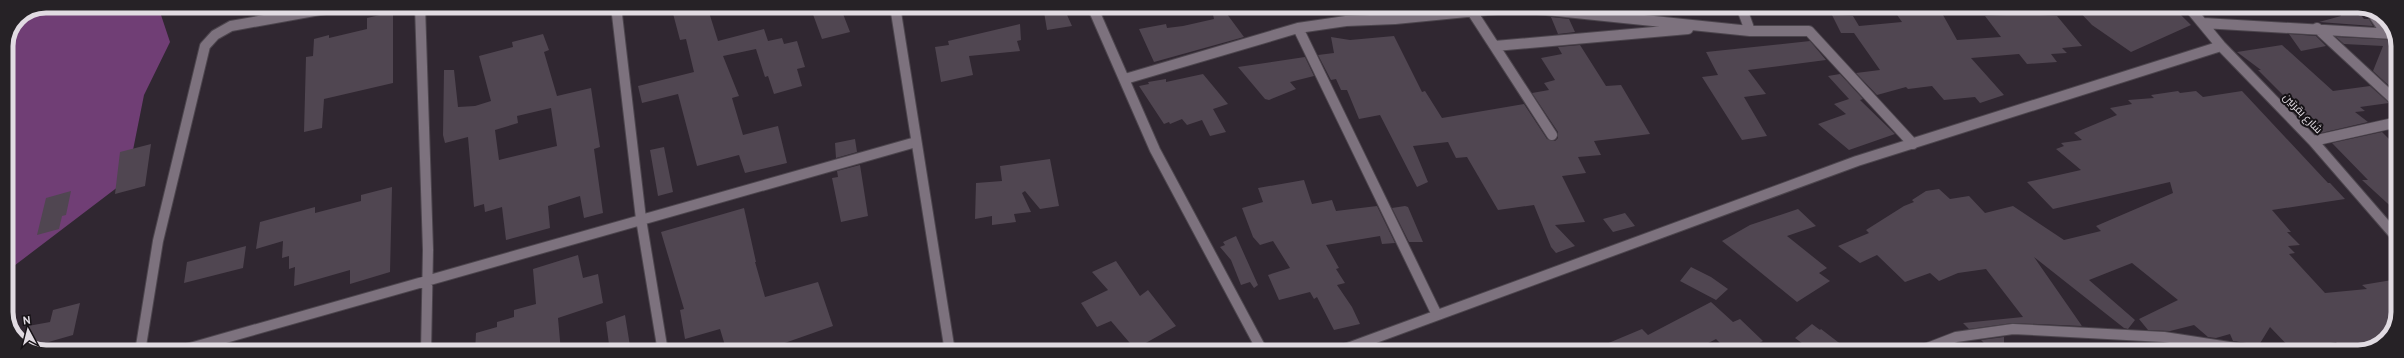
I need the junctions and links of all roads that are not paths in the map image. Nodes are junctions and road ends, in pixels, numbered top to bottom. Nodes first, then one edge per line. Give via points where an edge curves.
1 (303, 13) edge
2 (420, 13) edge
3 (617, 13) edge
4 (897, 13) edge
5 (1095, 13) edge
6 (1395, 13) edge
7 (1446, 13) edge
8 (1473, 13) edge
9 (1576, 13) edge
10 (1744, 13) edge
11 (2194, 13) edge
12 (1395, 19) junction
13 (2203, 23) junction
14 (1712, 27) junction
15 (1298, 28) junction
16 (2317, 28) junction
17 (1750, 31) junction
18 (2388, 34) edge
19 (1495, 46) junction
20 (2221, 46) junction
21 (1125, 79) junction
22 (2391, 96) edge
23 (2391, 124) edge
24 (1552, 135) dead end
25 (2313, 141) junction
26 (916, 142) junction
27 (1913, 144) junction
28 (641, 219) junction
29 (2391, 232) edge
30 (427, 279) junction
31 (1437, 315) junction
32 (141, 345) edge
33 (200, 345) edge
34 (426, 345) edge
35 (662, 345) edge
36 (949, 345) edge
37 (1258, 345) edge
38 (1356, 345) edge
39 (1935, 345) edge
40 (2216, 345) edge

1 - 32 street via 231,26 215,35 205,46 158,241
2 - 30 street
3 - 28 street
4 - 26 street
5 - 21 street
6 - 12 street
7 - 12 street
8 - 19 street
9 - 14 street
10 - 17 street
11 - 13 street, شارع بقرتين
12 - 15 street via 1346,21
13 - 16 street
13 - 20 street, شارع بقرتين
14 - 17 street
14 - 19 street
15 - 21 street
15 - 31 street
16 - 18 street
16 - 22 street
17 - 27 street via 1809,31
19 - 24 street
20 - 25 street, شارع بقرتين
20 - 27 street
21 - 37 street via 1155,150
23 - 25 street
25 - 29 street, شارع بقرتين
26 - 28 street
26 - 36 street
27 - 31 street via 1857,161
28 - 30 street
28 - 35 street
30 - 33 street
30 - 34 street
31 - 38 street
39 - 40 street via 1956,337 2013,329 2164,337

